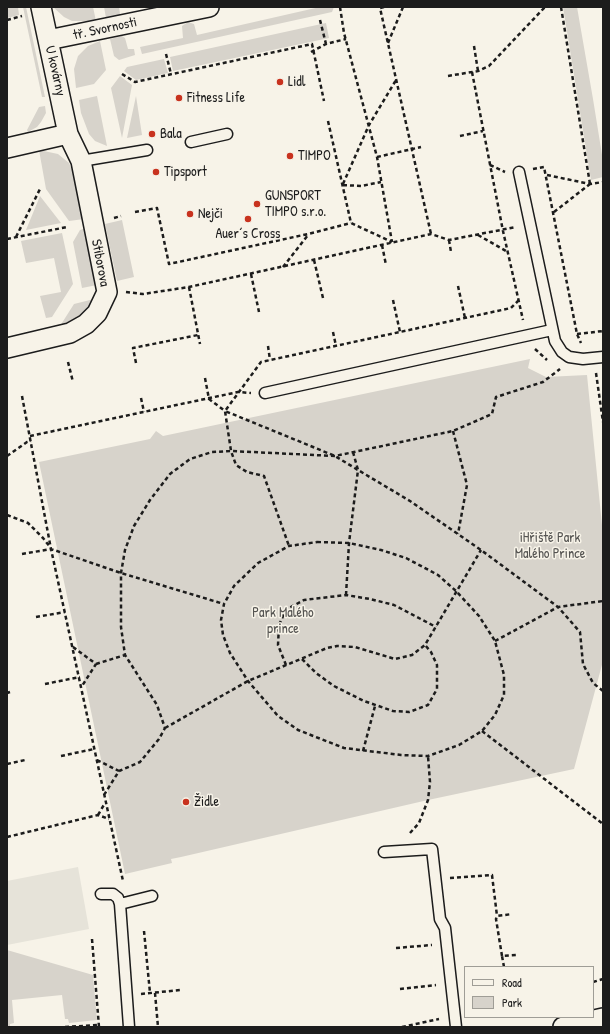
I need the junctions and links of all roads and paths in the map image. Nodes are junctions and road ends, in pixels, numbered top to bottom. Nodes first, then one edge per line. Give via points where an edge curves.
1 (40, 7) edge
2 (208, 7) edge
3 (340, 7) edge
4 (384, 7) edge
5 (403, 7) edge
6 (545, 7) edge
7 (561, 7) edge
8 (22, 16) dead end
9 (7, 20) edge
10 (320, 20) dead end
11 (346, 39) junction
12 (48, 40) junction
13 (388, 43) junction
14 (326, 44) junction
15 (474, 46) dead end
16 (312, 52) junction
17 (166, 54) dead end
18 (478, 71) junction
19 (472, 72) junction
20 (122, 74) dead end
21 (171, 74) junction
22 (448, 76) dead end
23 (396, 79) junction
24 (324, 101) dead end
25 (328, 121) dead end
26 (370, 125) junction
27 (483, 131) junction
28 (68, 134) junction
29 (227, 134) dead end
30 (460, 136) dead end
31 (191, 142) dead end
32 (421, 147) dead end
33 (7, 148) edge
34 (148, 150) dead end
35 (411, 150) junction
36 (377, 157) junction
37 (81, 161) junction
38 (519, 172) dead end
39 (381, 182) junction
40 (603, 182) edge
41 (590, 184) junction
42 (343, 185) junction
43 (40, 189) dead end
44 (135, 212) dead end
45 (554, 212) junction
46 (121, 216) dead end
47 (114, 218) dead end
48 (350, 223) junction
49 (530, 223) junction
50 (67, 227) dead end
51 (503, 231) junction
52 (308, 234) junction
53 (431, 234) junction
54 (477, 235) junction
55 (16, 237) junction
56 (7, 239) edge
57 (449, 240) junction
58 (392, 242) junction
59 (382, 245) junction
60 (507, 251) junction
61 (451, 252) dead end
62 (314, 260) junction
63 (386, 265) dead end
64 (283, 267) junction
65 (251, 274) junction
66 (458, 286) dead end
67 (189, 287) junction
68 (125, 292) dead end
69 (323, 298) dead end
70 (393, 300) dead end
71 (259, 312) dead end
72 (466, 318) junction
73 (552, 330) junction
74 (603, 331) edge
75 (333, 332) dead end
76 (400, 332) junction
77 (198, 335) junction
78 (200, 344) dead end
79 (268, 346) dead end
80 (336, 346) junction
81 (7, 348) edge
82 (603, 357) edge
83 (270, 360) junction
84 (68, 362) dead end
85 (136, 363) dead end
86 (562, 367) dead end
87 (596, 369) dead end
88 (205, 378) dead end
89 (73, 382) dead end
90 (238, 392) junction
91 (265, 393) dead end
92 (22, 396) dead end
93 (141, 398) dead end
94 (209, 399) junction
95 (225, 411) junction
96 (144, 412) junction
97 (603, 422) edge
98 (453, 431) junction
99 (30, 436) junction
100 (31, 441) junction
101 (231, 451) junction
102 (353, 452) junction
103 (7, 456) edge
104 (335, 456) junction
105 (358, 470) junction
106 (7, 515) edge
107 (458, 534) junction
108 (349, 544) junction
109 (289, 546) junction
110 (51, 549) junction
111 (481, 550) junction
112 (22, 554) dead end
113 (121, 573) junction
114 (456, 591) junction
115 (346, 596) junction
116 (603, 601) edge
117 (224, 604) junction
118 (558, 607) junction
119 (65, 612) junction
120 (36, 617) dead end
121 (436, 627) junction
122 (495, 641) junction
123 (425, 645) junction
124 (73, 647) junction
125 (125, 655) junction
126 (302, 659) junction
127 (96, 664) junction
128 (286, 665) junction
129 (80, 677) junction
130 (248, 681) junction
131 (45, 684) dead end
132 (82, 686) junction
133 (603, 691) edge
134 (375, 706) junction
135 (165, 728) junction
136 (482, 731) junction
137 (94, 749) junction
138 (363, 751) junction
139 (60, 756) dead end
140 (428, 756) junction
141 (25, 760) dead end
142 (97, 760) junction
143 (7, 764) edge
144 (119, 771) junction
145 (104, 795) junction
146 (105, 804) junction
147 (98, 815) junction
148 (109, 819) junction
149 (603, 824) edge
150 (410, 833) dead end
151 (7, 836) edge
152 (384, 852) dead end
153 (436, 879) junction
154 (124, 884) dead end
155 (101, 894) dead end
156 (152, 896) dead end
157 (120, 904) junction
158 (512, 914) dead end
159 (498, 916) junction
160 (144, 931) dead end
161 (92, 939) dead end
162 (433, 945) dead end
163 (396, 948) dead end
164 (517, 955) dead end
165 (502, 956) junction
166 (504, 966) edge
167 (437, 977) dead end
168 (438, 985) junction
169 (400, 989) dead end
170 (180, 990) dead end
171 (438, 992) dead end
172 (150, 993) junction
173 (155, 993) junction
174 (126, 994) junction
175 (440, 1012) dead end
176 (454, 1016) junction
177 (440, 1018) junction
178 (603, 1018) edge
179 (99, 1026) edge
180 (66, 1027) edge
181 (129, 1027) edge
182 (158, 1027) edge
183 (402, 1027) edge
184 (456, 1027) edge
185 (563, 1027) edge

1 - 12 street, U kovárny
2 - 12 street, tř. Svornosti
3 - 11 path
4 - 13 path via 380,8
5 - 13 path
6 - 18 path via 489,66
7 - 41 path
8 - 9 path
10 - 14 path
11 - 14 path
11 - 26 path
12 - 28 street, U kovárny
13 - 23 path
14 - 16 path
15 - 18 path
16 - 21 path via 312,44
16 - 24 path
17 - 21 path
18 - 19 path
19 - 22 path
19 - 27 path
20 - 21 path via 135,82
23 - 26 path
23 - 35 path
25 - 42 path
26 - 36 path
26 - 42 path
27 - 30 path
27 - 51 path
28 - 33 street
28 - 37 street, U kovárny
29 - 31 lane
32 - 35 path
34 - 37 lane
35 - 36 path
35 - 53 path
36 - 39 path
37 - 81 street, Stiborova via 107,292 97,313 86,324 70,333
38 - 49 lane
39 - 42 path via 361,186
39 - 58 path
40 - 41 path
41 - 45 path
41 - 45 path via 546,175
42 - 48 path
43 - 55 path
44 - 52 path via 157,208 169,264
45 - 74 path via 577,334
46 - 47 path
48 - 52 path
48 - 58 path
49 - 51 path
49 - 73 lane
50 - 55 path
51 - 54 path
51 - 60 path
52 - 64 path
53 - 57 path
53 - 58 path
54 - 57 path
54 - 60 path
55 - 56 path
57 - 61 path
58 - 59 path
59 - 62 path
59 - 63 path
60 - 72 path via 518,301 511,308
62 - 64 path
62 - 69 path
64 - 65 path
65 - 67 path
65 - 71 path
66 - 72 path
67 - 68 path via 143,294
67 - 77 path
70 - 76 path
72 - 76 path
73 - 82 lane via 555,341 565,355 583,359
73 - 91 lane
75 - 80 path
76 - 80 path
77 - 78 path
77 - 85 path via 133,348
79 - 83 path
80 - 83 path
83 - 90 path via 261,362
84 - 89 path
86 - 98 path via 543,382 496,396 492,414
87 - 97 path
88 - 94 path
90 - 94 path
90 - 95 path
92 - 99 path
93 - 96 path
94 - 95 path
94 - 96 path
95 - 101 path
95 - 104 path
96 - 99 path
98 - 102 path
98 - 107 path via 467,485
99 - 100 path
100 - 103 path
100 - 110 path
101 - 104 path
101 - 109 path via 236,466 264,476
101 - 113 path via 212,452 190,459 170,474 134,526 125,550
102 - 104 path
102 - 105 path
104 - 105 path
105 - 107 path
105 - 108 path
106 - 110 path via 28,523
107 - 111 path
108 - 109 path via 317,542
108 - 114 path via 406,558 438,575
108 - 115 path
109 - 117 path via 258,562 234,586
110 - 112 path
110 - 113 path
110 - 119 path
111 - 114 path
111 - 118 path
113 - 117 path
113 - 125 path via 121,627
114 - 121 path
114 - 122 path via 479,616
115 - 121 path via 394,605
115 - 128 path via 304,600 294,604 284,614 279,625 278,645
116 - 118 path
117 - 130 path via 221,620 223,635 230,653
118 - 122 path
118 - 133 path via 580,632 583,664 593,683
119 - 120 path
119 - 124 path
121 - 123 path
122 - 136 path via 504,674 504,695 495,715
123 - 126 path via 412,655 401,659 337,646 320,650
123 - 134 path via 437,665 438,682 432,700 422,708 409,712
124 - 127 path
124 - 129 path
125 - 127 path
125 - 135 path via 157,705
126 - 128 path
126 - 134 path via 334,686
127 - 132 path
128 - 130 path
129 - 131 path
129 - 132 path
130 - 135 path
130 - 138 path via 278,716 298,730 344,748
132 - 137 path
134 - 138 path
135 - 144 path via 140,762
136 - 140 path via 459,745
136 - 149 path
137 - 139 path
137 - 142 path
138 - 140 path
140 - 150 path via 428,800 419,822
141 - 143 path
142 - 144 path
142 - 145 path
144 - 145 path
145 - 146 path
146 - 147 path
146 - 148 path
147 - 148 path
147 - 151 path
148 - 154 path
152 - 153 lane via 432,849
153 - 159 path via 492,874
153 - 176 lane via 440,919 445,928
155 - 157 lane via 113,894
156 - 157 lane
157 - 174 lane
158 - 159 path
159 - 165 path via 496,919
160 - 172 path
161 - 179 path
162 - 163 path
164 - 165 path
165 - 166 path
167 - 168 path
168 - 169 path
168 - 171 path
170 - 173 path
172 - 173 path
172 - 174 path
173 - 182 path
174 - 181 lane
175 - 177 path
176 - 177 path
176 - 184 lane
177 - 183 path
178 - 185 street
179 - 180 path

